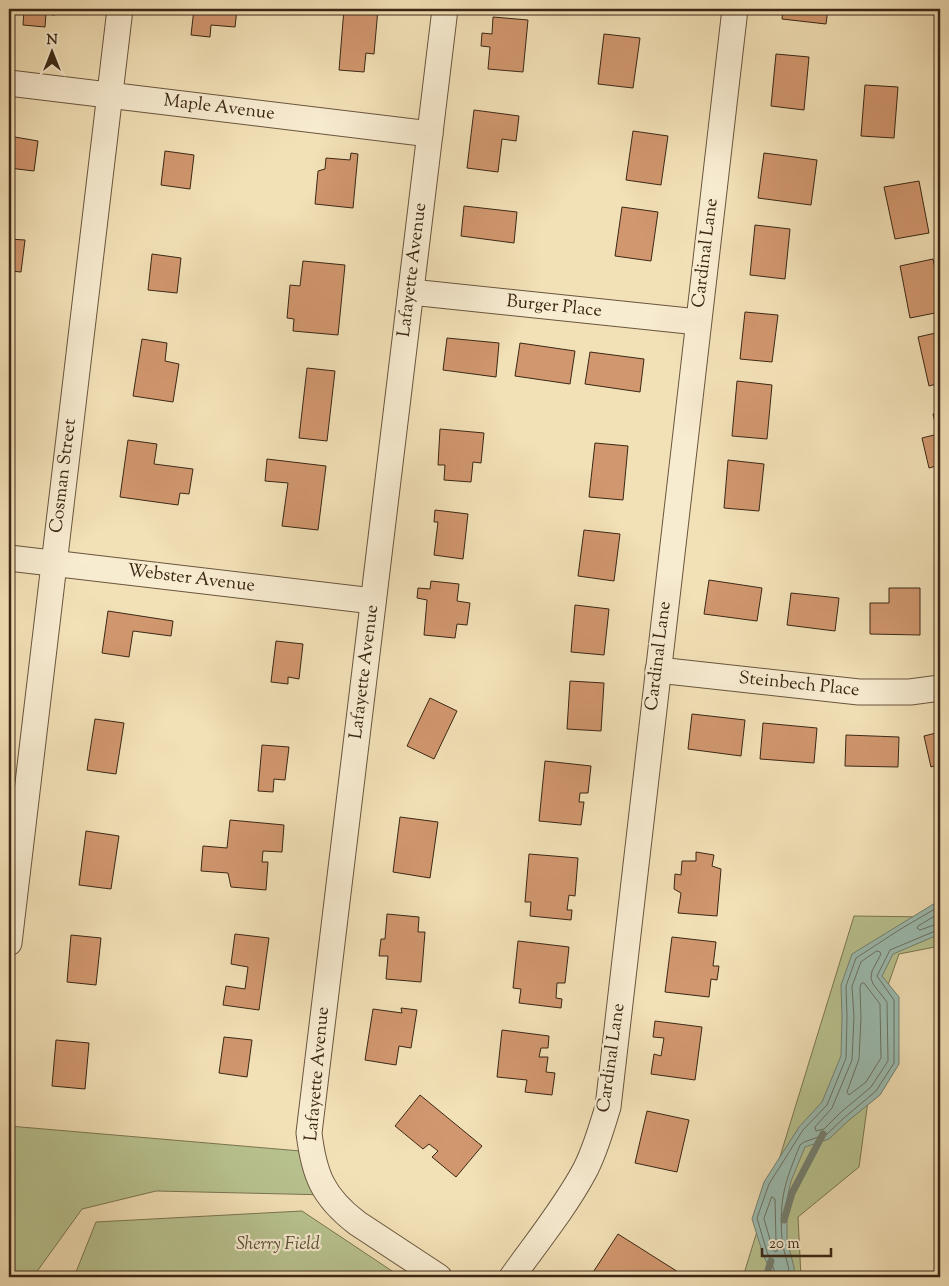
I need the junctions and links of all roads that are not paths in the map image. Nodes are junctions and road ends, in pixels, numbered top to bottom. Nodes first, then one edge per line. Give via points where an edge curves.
1 (120, 9) edge
2 (445, 9) edge
3 (735, 9) edge
4 (9, 82) edge
5 (110, 95) junction
6 (430, 134) junction
7 (411, 292) junction
8 (698, 322) junction
9 (9, 558) edge
10 (54, 563) junction
11 (373, 601) junction
12 (658, 670) junction
13 (940, 688) edge
14 (9, 943) edge
15 (439, 1277) edge
16 (512, 1277) edge

1 - 5 street, Cosman Street
2 - 6 street, Lafayette Avenue
3 - 8 street, Cardinal Lane
4 - 5 street, Maple Avenue
5 - 6 street, Maple Avenue
5 - 10 street, Cosman Street
6 - 7 street, Lafayette Avenue
7 - 8 street, Burger Place
7 - 11 street, Lafayette Avenue
8 - 12 street, Cardinal Lane
9 - 10 street, Webster Avenue
10 - 11 street, Webster Avenue
10 - 14 street, Cosman Street
11 - 15 street, Lafayette Avenue via 308,1134 312,1162 330,1197 357,1223
12 - 13 street, Steinbech Place via 859,692 910,692
12 - 16 street, Cardinal Lane via 608,1107 584,1172

